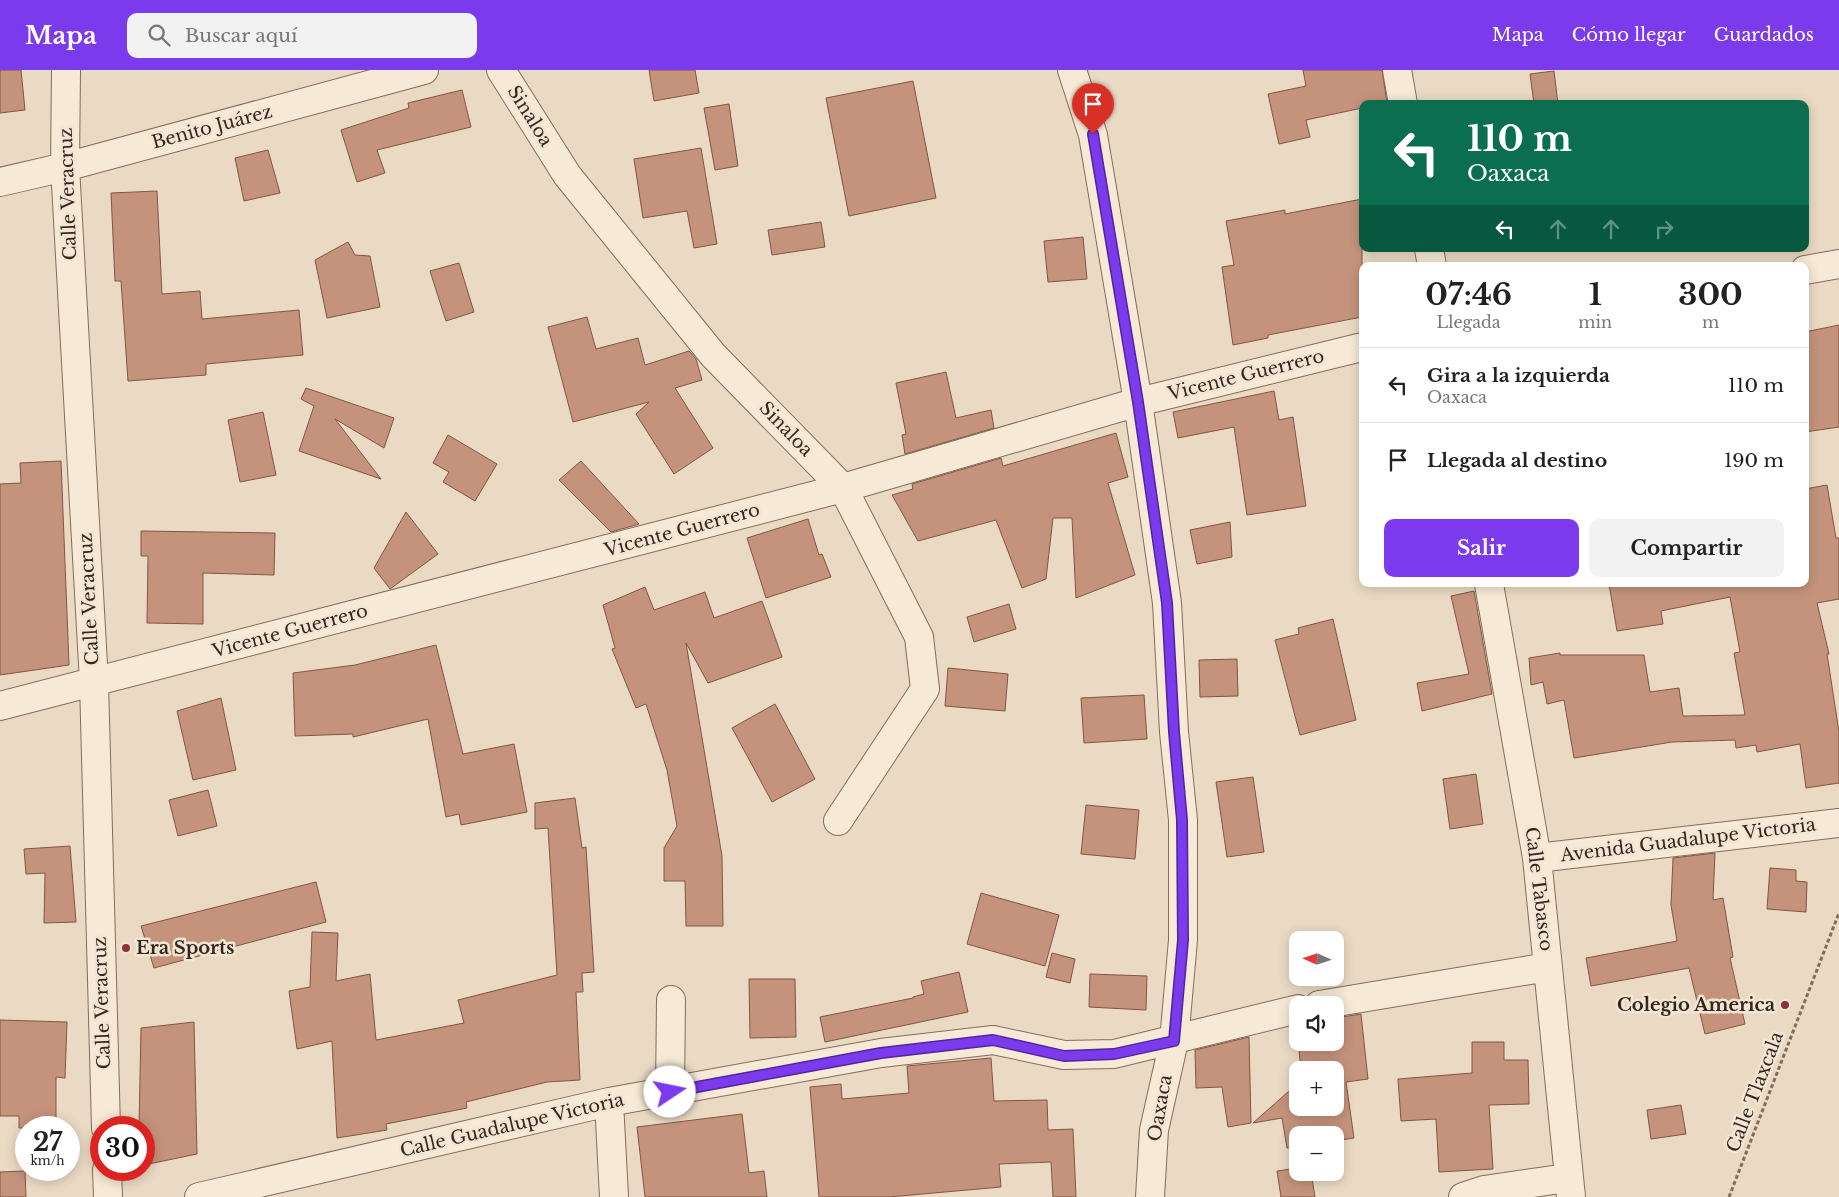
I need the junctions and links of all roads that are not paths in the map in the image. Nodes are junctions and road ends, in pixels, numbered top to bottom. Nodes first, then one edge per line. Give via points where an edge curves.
1 (66, 70) edge
2 (424, 70) edge
3 (501, 70) edge
4 (1072, 70) edge
5 (1397, 70) edge
6 (1402, 100) edge
7 (65, 167) junction
8 (0, 182) edge
9 (1839, 264) edge
10 (1809, 269) edge
11 (1359, 348) edge
12 (1138, 402) junction
13 (843, 488) junction
14 (1490, 587) edge
15 (94, 682) junction
16 (0, 706) edge
17 (838, 821) dead end
18 (1839, 823) edge
19 (1537, 858) junction
20 (1548, 967) junction
21 (671, 1000) dead end
22 (1344, 1001) edge
23 (1289, 1010) edge
24 (1174, 1041) junction
25 (670, 1092) junction
26 (609, 1102) junction
27 (106, 1116) edge
28 (107, 1181) edge
29 (1569, 1187) edge
30 (108, 1197) edge
31 (199, 1197) edge
32 (614, 1197) edge
33 (1150, 1197) edge
34 (1463, 1197) edge

1 - 7 street, Calle Veracruz
2 - 7 street, Benito Juárez
3 - 13 street, Sinaloa via 567,175 713,355
4 - 12 street, Oaxaca via 1093,134
5 - 6 street
7 - 8 street, Benito Juárez
7 - 15 street, Calle Veracruz
9 - 10 street
11 - 12 street, Vicente Guerrero
12 - 13 street, Vicente Guerrero
12 - 24 street, Oaxaca via 1167,603 1182,820 1183,940
13 - 15 street, Vicente Guerrero
13 - 17 street, Sinaloa via 919,637 925,690
14 - 19 street, Calle Tabasco
15 - 16 street, Vicente Guerrero
15 - 27 street, Calle Veracruz
18 - 19 street, Avenida Guadalupe Victoria
19 - 20 street, Calle Tabasco
20 - 22 street
20 - 29 street, Calle Tabasco
21 - 25 street
23 - 24 street, Calle Guadalupe Victoria
24 - 25 street, Calle Guadalupe Victoria via 1114,1054 1064,1056 993,1040 881,1053
24 - 33 street, Oaxaca via 1154,1130
25 - 26 street, Calle Guadalupe Victoria
26 - 31 street, Calle Guadalupe Victoria
26 - 32 street
28 - 30 street
29 - 34 street via 1484,1190

